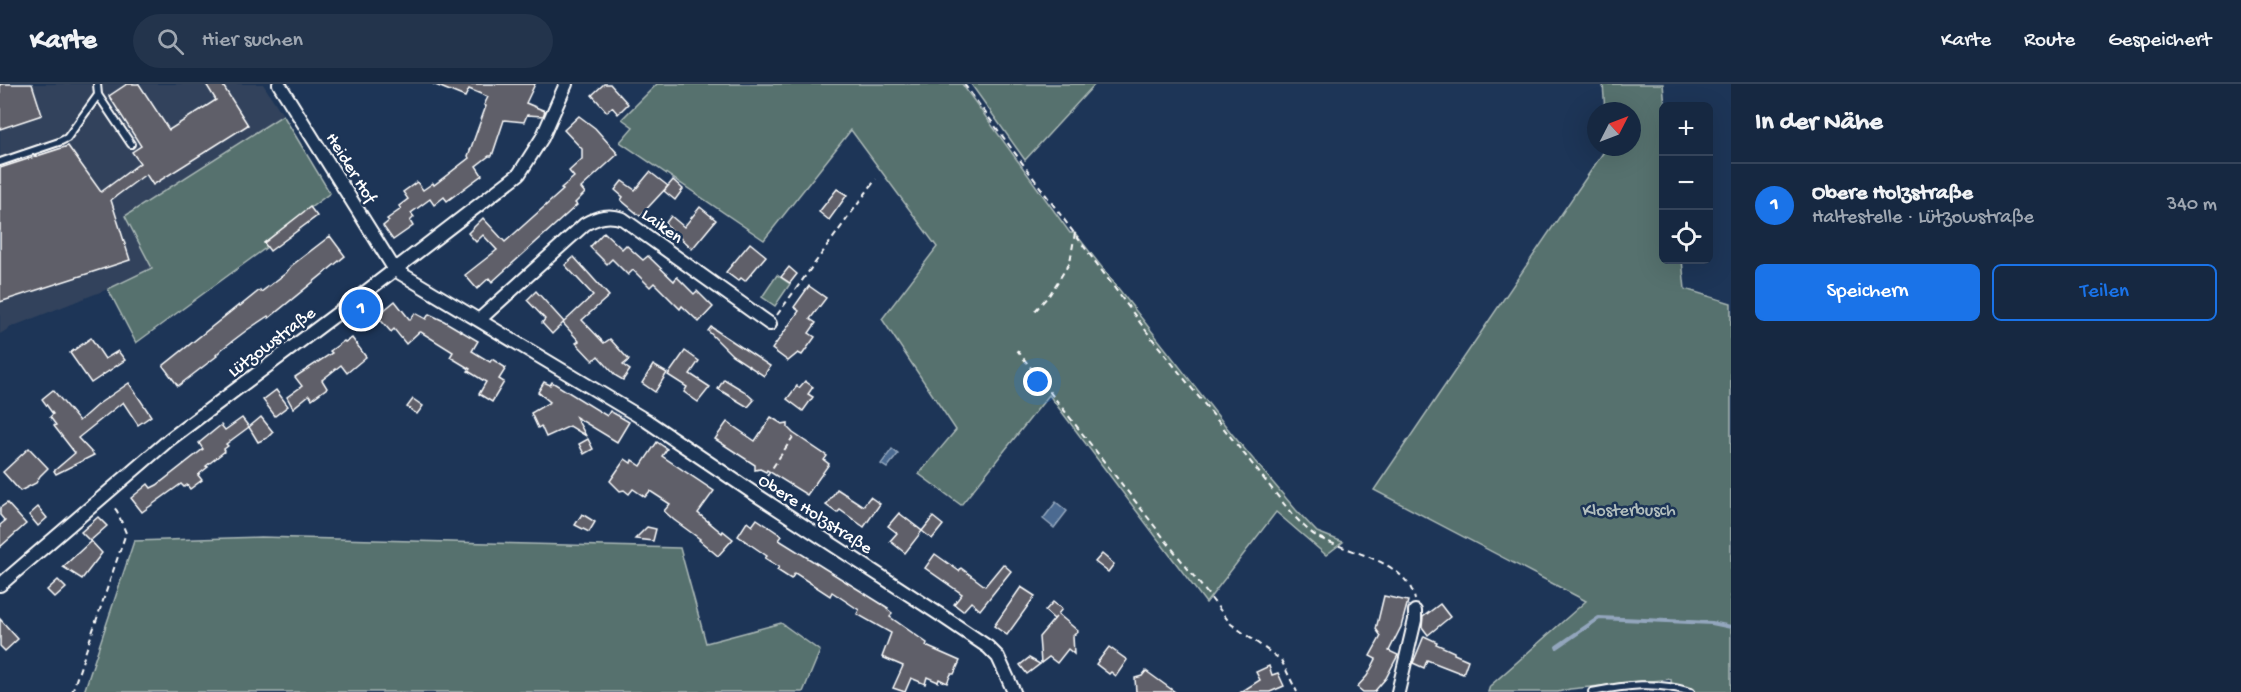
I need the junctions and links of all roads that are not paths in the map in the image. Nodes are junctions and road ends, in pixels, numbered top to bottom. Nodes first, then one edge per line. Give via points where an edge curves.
1 (97, 84) edge
2 (279, 84) edge
3 (566, 84) edge
4 (98, 95) junction
5 (131, 144) dead end
6 (0, 162) edge
7 (395, 270) junction
8 (480, 319) junction
9 (770, 324) road end
10 (0, 585) edge
11 (1415, 611) road end
12 (1014, 692) edge
13 (1398, 692) edge
14 (1592, 692) edge
15 (1690, 692) edge

1 - 4 lane
2 - 7 street, Heider Hof
3 - 7 street, Lützowstraße via 542,138 519,174
4 - 5 lane
4 - 6 lane via 67,138
7 - 8 street, Obere Holzstraße
7 - 10 street, Lützowstraße via 170,439
8 - 9 street, Laiken via 585,224 610,216 623,219
8 - 12 street, Obere Holzstraße via 647,421 988,647 1000,661
11 - 13 street
14 - 15 lane via 1646,684

